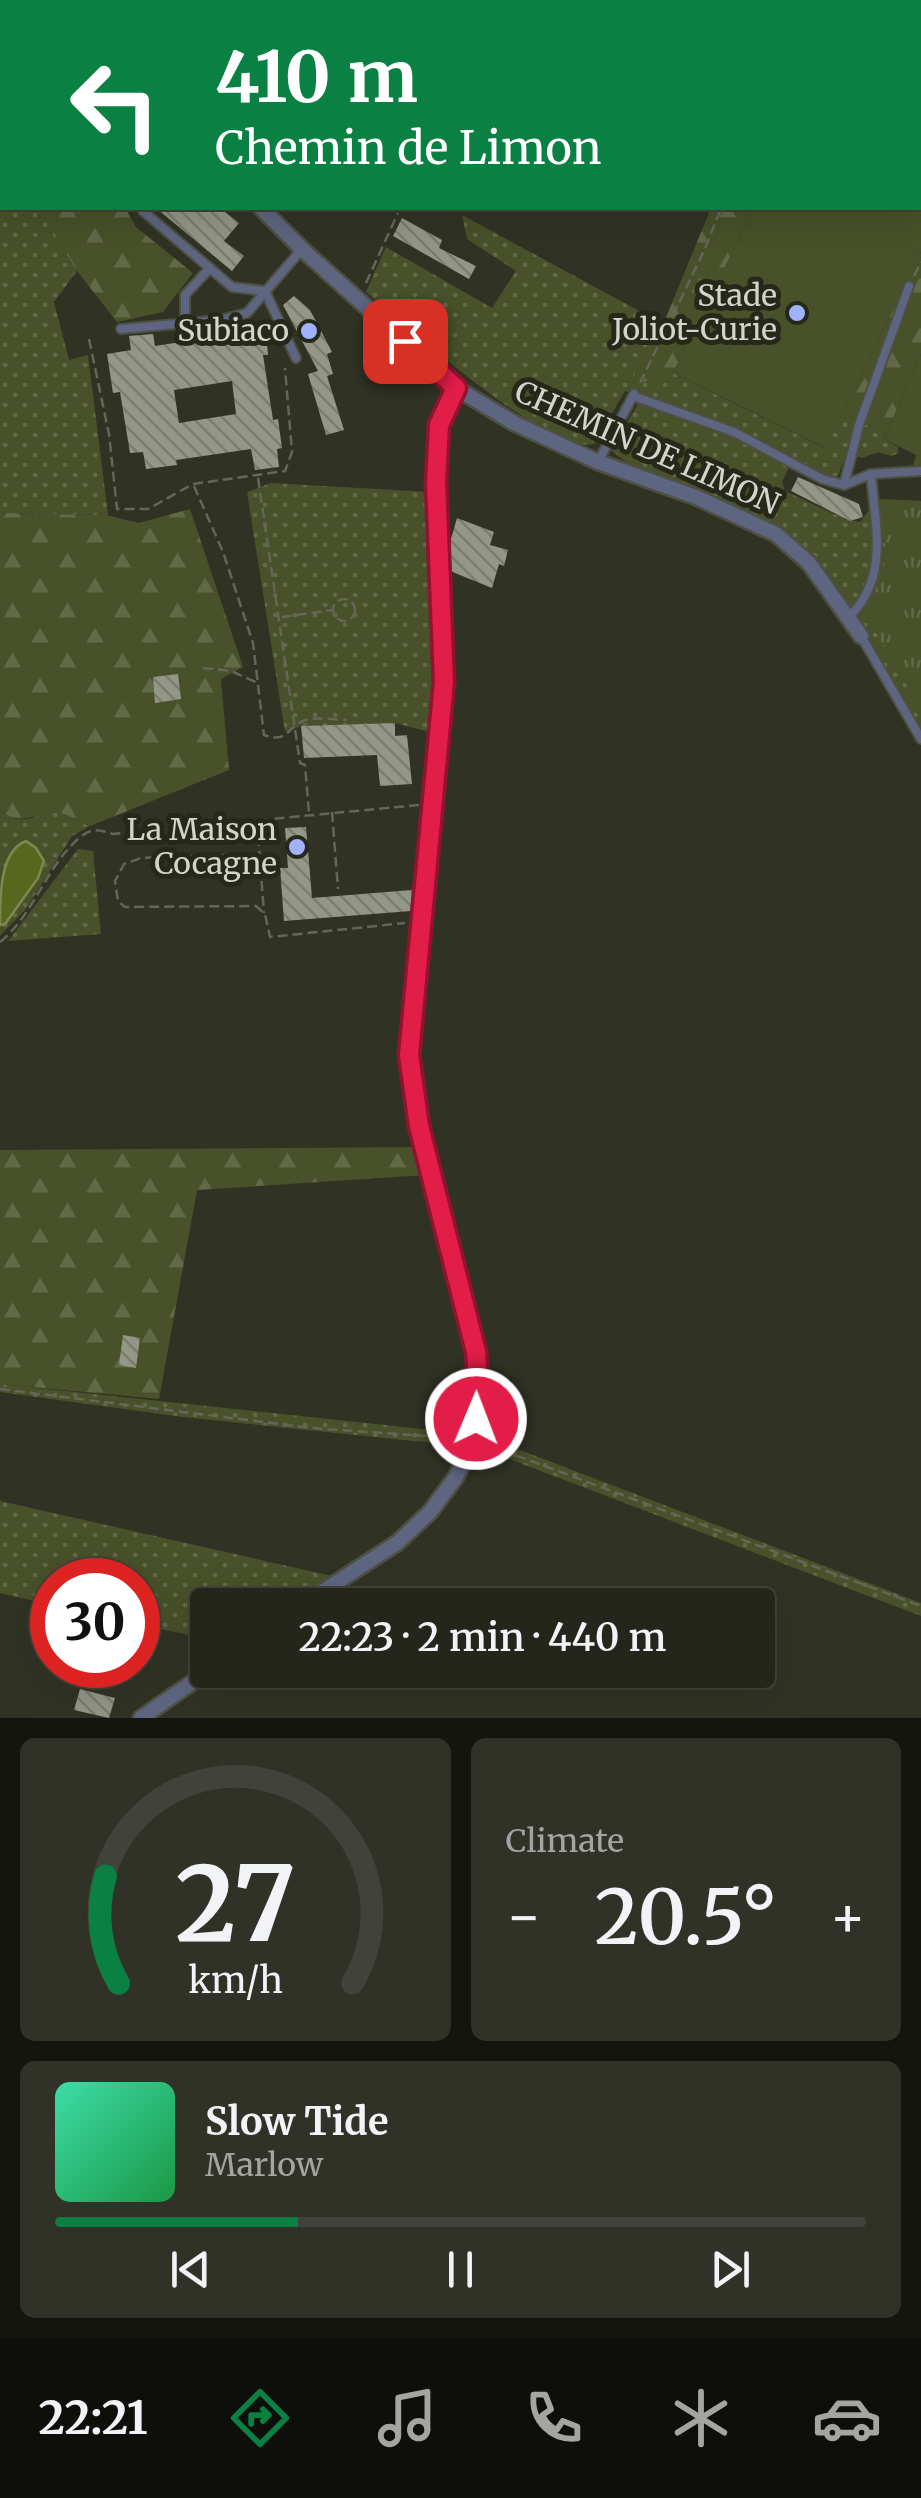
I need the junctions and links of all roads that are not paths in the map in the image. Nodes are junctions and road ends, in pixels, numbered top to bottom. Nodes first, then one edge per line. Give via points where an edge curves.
1 (143, 210) edge
2 (263, 210) edge
3 (302, 249) junction
4 (210, 268) junction
5 (909, 286) dead end
6 (266, 292) junction
7 (185, 324) junction
8 (121, 329) dead end
9 (296, 358) road end
10 (456, 388) junction
11 (598, 462) junction
12 (921, 472) edge
13 (871, 474) junction
14 (844, 485) junction
15 (848, 618) junction
16 (861, 636) joint
17 (921, 740) edge
18 (328, 1588) edge
19 (190, 1684) edge
20 (141, 1718) edge

1 - 4 lane
2 - 3 street, CHEMIN DE LIMON
3 - 6 lane
3 - 10 street, CHEMIN DE LIMON
4 - 6 lane via 232,287
4 - 7 lane via 186,295
5 - 14 lane
6 - 7 lane via 247,313
6 - 9 lane
7 - 8 lane
10 - 11 street, CHEMIN DE LIMON
10 - 18 street via 439,425 444,682 409,1055 419,1126 476,1352 479,1398 474,1440 430,1512
11 - 14 lane via 634,395 734,432
11 - 15 street, CHEMIN DE LIMON via 776,534 809,562
12 - 13 lane
13 - 14 lane
13 - 15 lane via 877,565 868,596
15 - 16 street, CHEMIN DE LIMON
16 - 17 lane, CHEMIN DE LIMON
19 - 20 street

